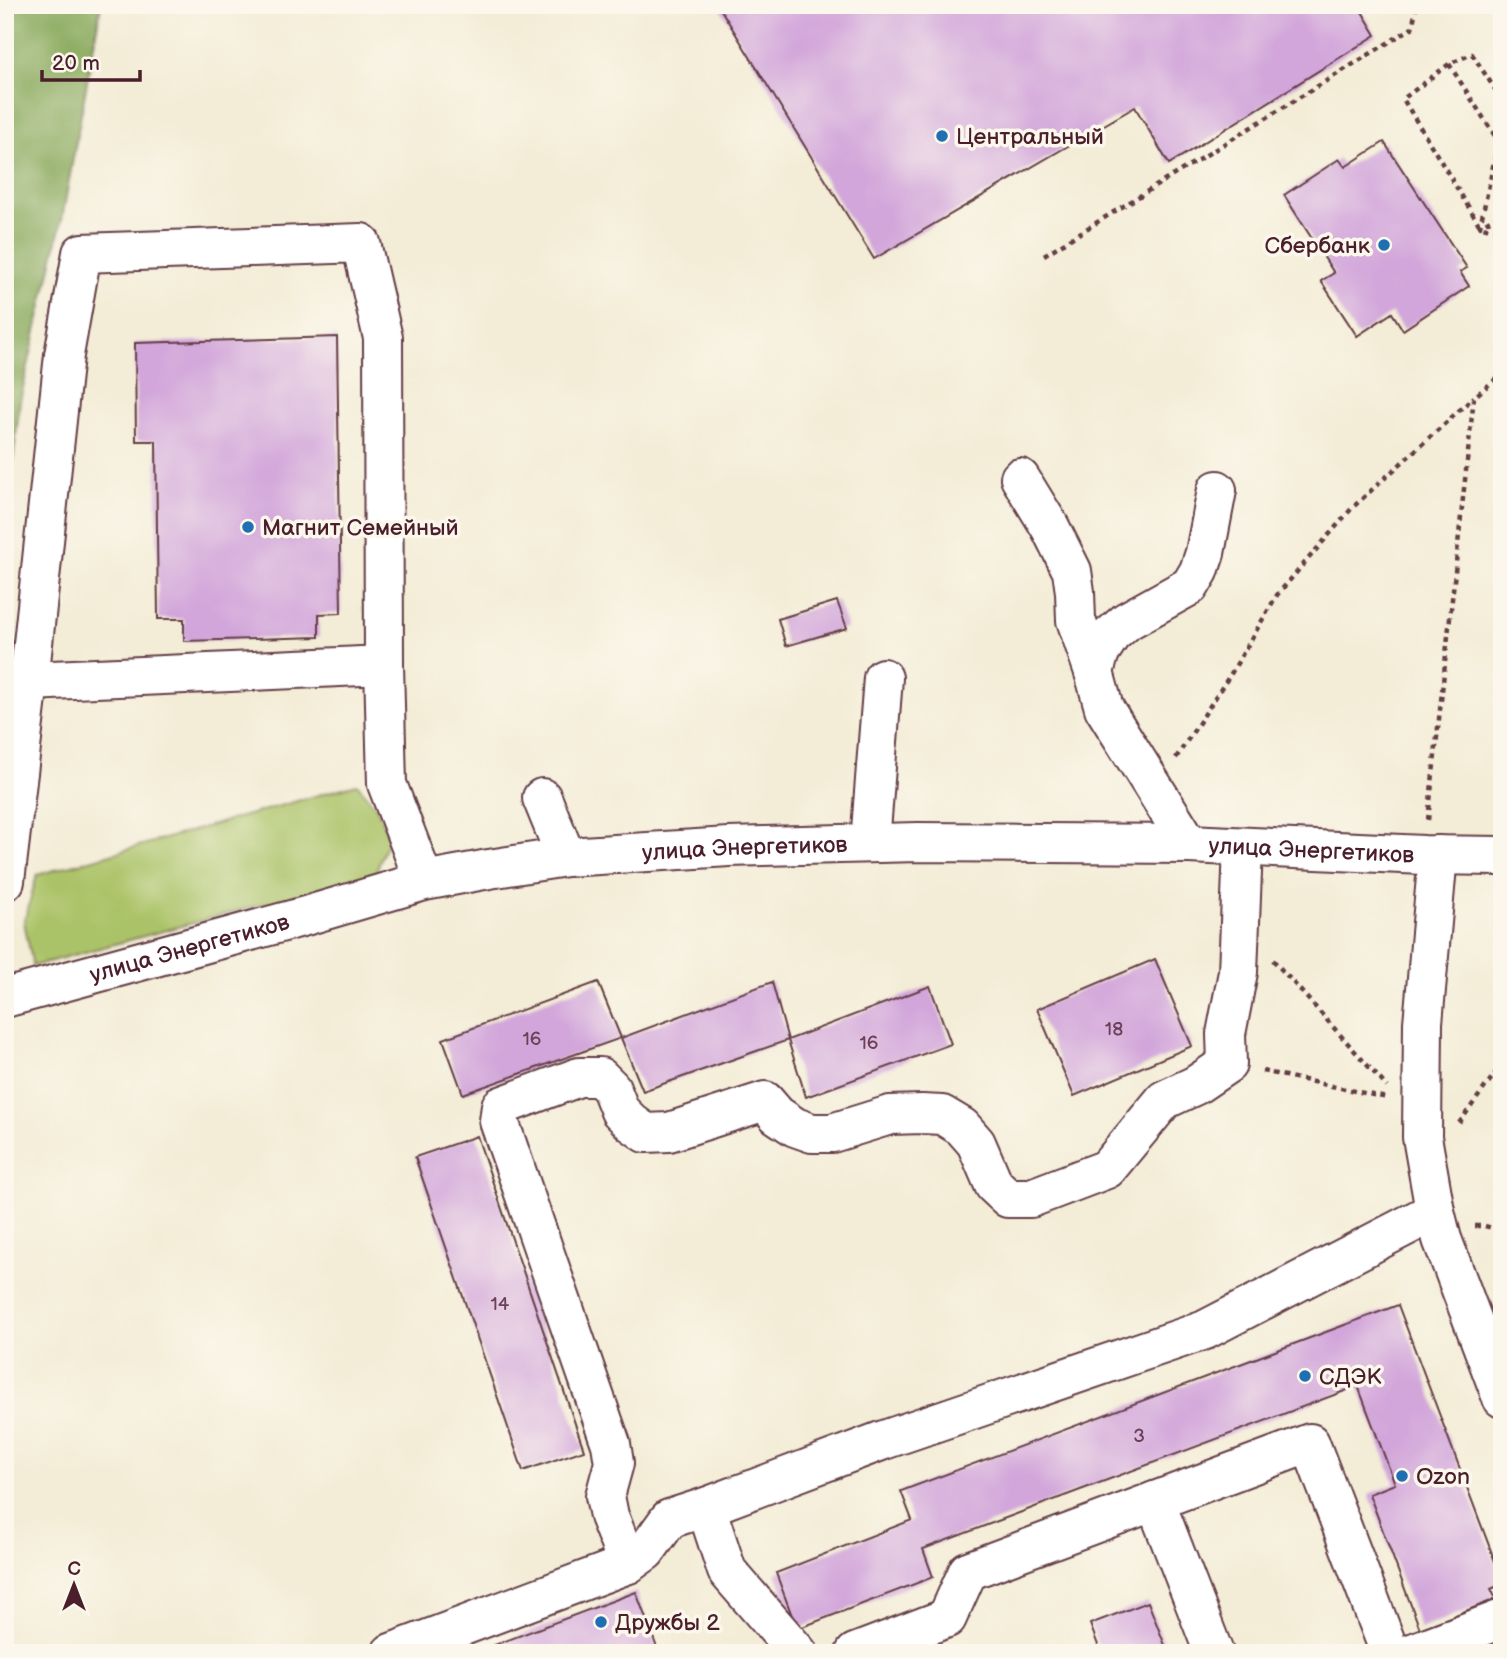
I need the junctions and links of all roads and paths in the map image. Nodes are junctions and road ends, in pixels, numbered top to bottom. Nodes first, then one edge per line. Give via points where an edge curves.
1 (1417, 5) edge
2 (1449, 64) junction
3 (1502, 100) edge
4 (1502, 125) edge
5 (1500, 144) edge
6 (1502, 213) edge
7 (1480, 226) junction
8 (1502, 233) edge
9 (1044, 255) dead end
10 (1502, 374) edge
11 (1474, 397) junction
12 (1020, 478) dead end
13 (1217, 490) dead end
14 (384, 665) junction
15 (1094, 673) junction
16 (883, 678) dead end
17 (29, 681) junction
18 (1147, 776) junction
19 (542, 798) dead end
20 (870, 843) junction
21 (1189, 844) junction
22 (1243, 847) junction
23 (1431, 855) junction
24 (1502, 856) edge
25 (566, 857) junction
26 (5, 881) edge
27 (424, 881) junction
28 (1241, 920) junction
29 (5, 998) edge
30 (1227, 1064) junction
31 (1502, 1064) edge
32 (1391, 1091) dead end
33 (1400, 1101) dead end
34 (1427, 1167) junction
35 (1434, 1211) junction
36 (1502, 1398) edge
37 (1155, 1501) junction
38 (706, 1507) junction
39 (628, 1564) junction
40 (1502, 1619) edge
41 (391, 1653) edge
42 (798, 1653) edge
43 (855, 1653) edge
44 (1214, 1653) edge
45 (1390, 1653) edge
46 (1412, 1653) edge

1 - 9 path via 1412,28
2 - 3 path via 1472,54
2 - 5 path
2 - 7 path via 1402,99
4 - 5 path
5 - 7 path
6 - 7 path
7 - 8 path
10 - 11 path
11 - 18 path via 1353,507 1277,595 1168,769
11 - 23 path
12 - 15 street via 1072,571 1076,620
13 - 15 street via 1205,553 1190,586 1111,635
14 - 17 street
14 - 17 street via 383,338 361,243 82,253 64,355
14 - 27 street via 387,784
15 - 18 street via 1104,708
16 - 20 street
17 - 26 street
18 - 21 street
19 - 25 street
20 - 21 street, улица Энергетиков
20 - 25 street, улица Энергетиков
21 - 22 street, улица Энергетиков
22 - 23 street, улица Энергетиков
22 - 28 street
23 - 24 street, улица Энергетиков
23 - 34 street via 1423,1023 1422,1137
25 - 27 street, улица Энергетиков
27 - 29 street, улица Энергетиков
28 - 30 street via 1238,972 1226,1034
28 - 32 path
30 - 33 path
30 - 39 street via 1164,1100 1107,1169 1031,1198 1008,1198 994,1185 976,1143 942,1115 890,1115 832,1133 813,1133 777,1115 765,1101 669,1132 646,1133 620,1111 611,1088 600,1077 579,1077 501,1106 499,1121 611,1444 614,1463 605,1496
31 - 34 path
34 - 35 street
35 - 36 street
35 - 38 street via 1205,1330 881,1441
37 - 43 street via 968,1572 947,1618
37 - 44 street
37 - 45 street via 1310,1443
38 - 39 street via 669,1519 646,1551
38 - 42 street via 726,1571
39 - 41 street
40 - 46 street

